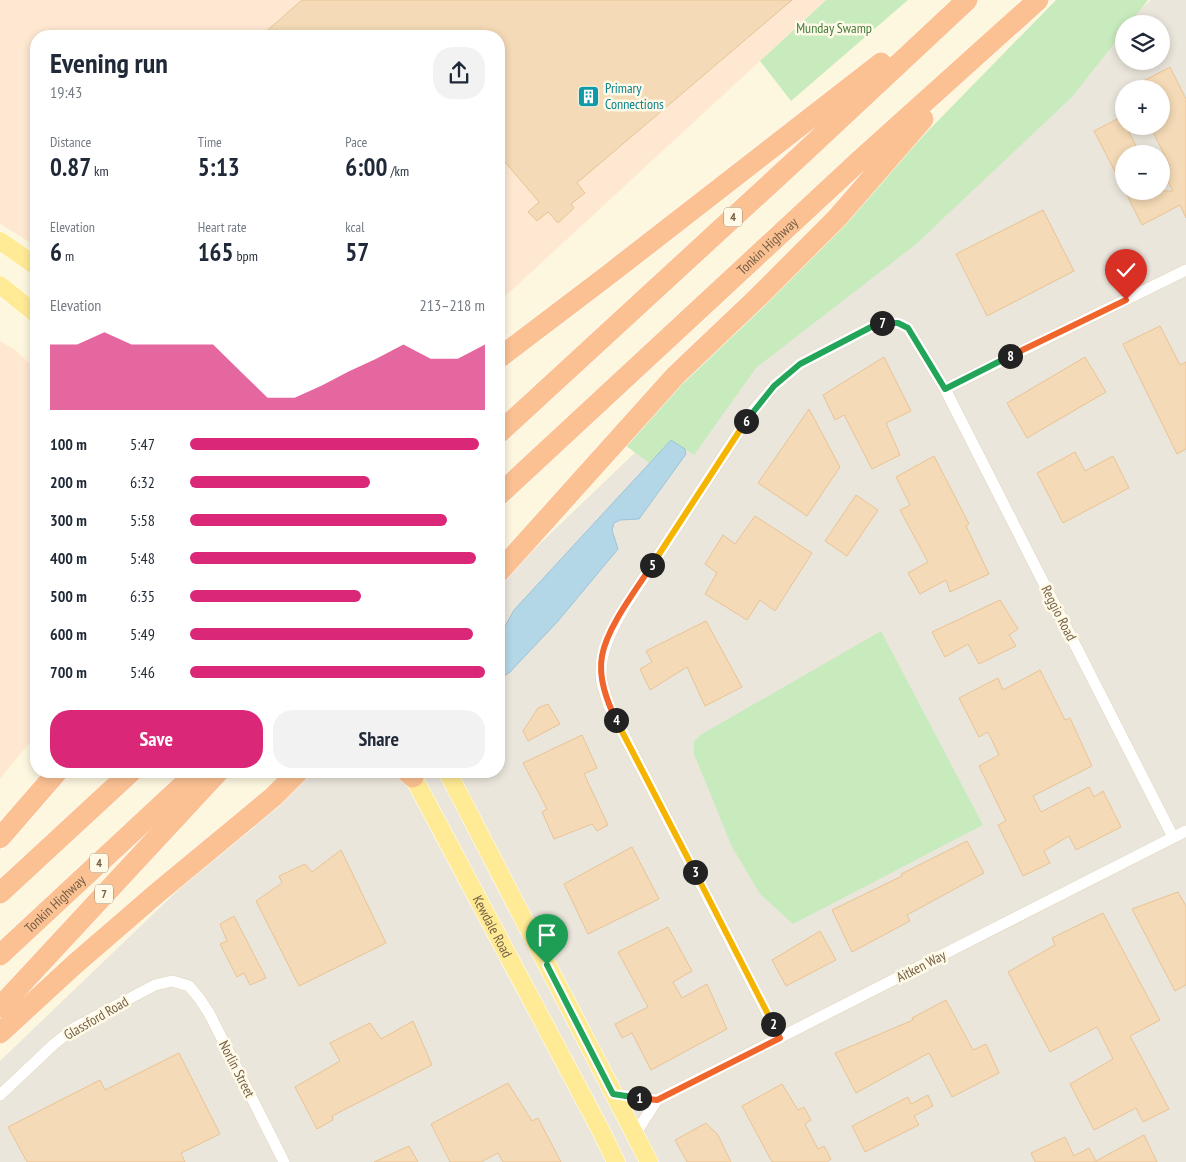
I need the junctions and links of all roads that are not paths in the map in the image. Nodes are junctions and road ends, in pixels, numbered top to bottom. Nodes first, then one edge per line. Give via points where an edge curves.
1 (961, 0) edge
2 (967, 0) edge
3 (1038, 0) edge
4 (979, 55) junction
5 (0, 241) edge
6 (30, 262) edge
7 (1186, 270) edge
8 (0, 285) edge
9 (30, 309) edge
10 (505, 353) edge
11 (945, 389) junction
12 (505, 427) edge
13 (505, 489) edge
14 (525, 542) junction
15 (505, 557) edge
16 (505, 565) edge
17 (52, 778) edge
18 (124, 778) edge
19 (190, 778) edge
20 (213, 778) edge
21 (291, 778) edge
22 (413, 778) edge
23 (451, 778) edge
24 (1186, 831) edge
25 (1173, 837) junction
26 (0, 838) edge
27 (0, 893) edge
28 (0, 955) edge
29 (181, 982) joint
30 (0, 1007) edge
31 (0, 1033) edge
32 (780, 1038) junction
33 (613, 1094) junction
34 (0, 1095) edge
35 (657, 1100) junction
36 (635, 1134) junction
37 (284, 1162) edge
38 (616, 1162) edge
39 (649, 1162) edge

1 - 10 highway
2 - 12 highway, 4
3 - 4 highway, Tonkin Highway
4 - 13 highway, Tonkin Highway via 859,161
4 - 14 highway via 837,218 676,375
5 - 6 main road
7 - 11 street
8 - 9 main road
11 - 25 street, Reggio Road
11 - 32 street, Reggio Road via 908,328 898,323 871,327 800,364 774,386 751,413 626,605 611,630 602,656 602,682 609,706
14 - 15 highway
14 - 16 highway
17 - 26 highway
18 - 27 highway
19 - 28 highway, Tonkin Highway / 4
20 - 30 highway, 7
21 - 31 highway
22 - 38 main road, Kewdale Road
23 - 33 main road
24 - 25 street, Aitken Way
25 - 32 street, Aitken Way
29 - 34 street, Glassford Road via 156,985 74,1028
29 - 37 street, Norlin Street via 189,986 208,1013
32 - 35 street, Aitken Way
33 - 35 street
33 - 36 main road
35 - 36 street
36 - 39 main road

